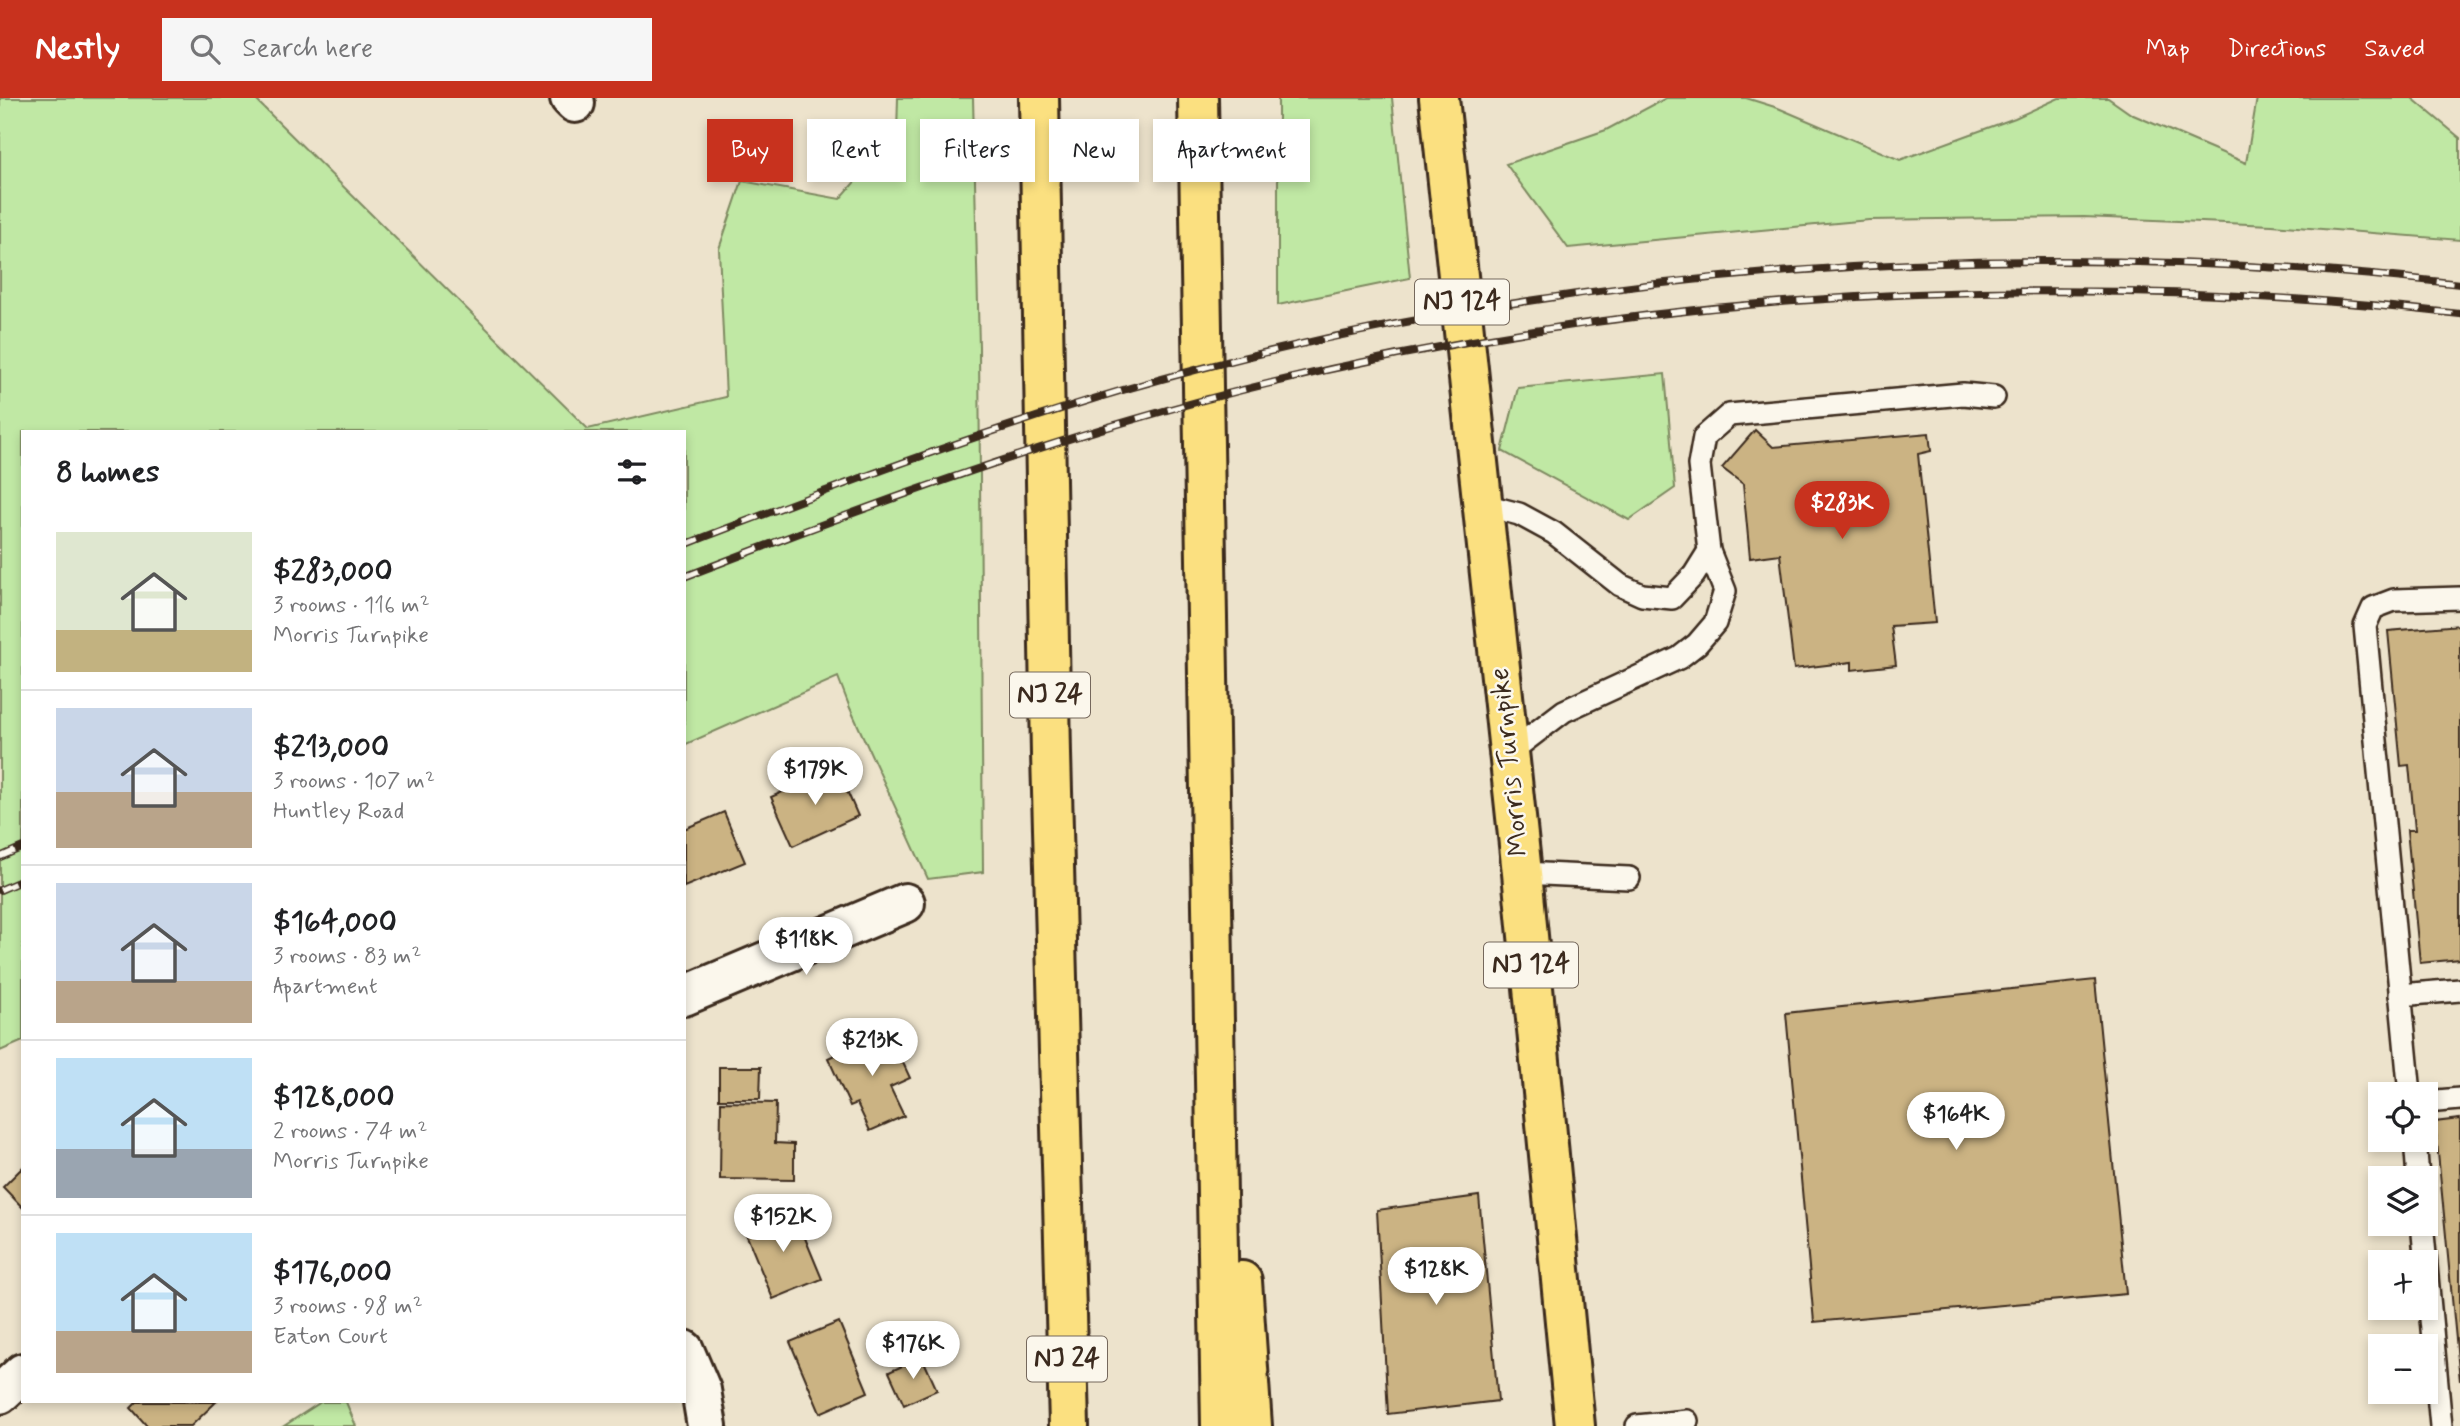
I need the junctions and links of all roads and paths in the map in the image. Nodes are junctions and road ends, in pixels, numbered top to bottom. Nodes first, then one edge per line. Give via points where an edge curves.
1 (1039, 98) edge
2 (1198, 98) edge
3 (1439, 98) edge
4 (1994, 397) dead end
5 (1484, 505) junction
6 (1709, 551) junction
7 (2460, 598) edge
8 (1509, 753) junction
9 (1208, 778) junction
10 (1522, 873) junction
11 (1629, 878) dead end
12 (905, 903) dead end
13 (2460, 990) edge
14 (686, 995) edge
15 (2400, 995) junction
16 (2409, 1082) edge
17 (2460, 1099) edge
18 (2438, 1101) edge
19 (2423, 1236) edge
20 (686, 1355) edge
21 (21, 1375) edge
22 (0, 1394) edge
23 (1687, 1421) dead end
24 (707, 1426) edge
25 (1069, 1426) edge
26 (1221, 1426) edge
27 (1252, 1426) edge
28 (1575, 1426) edge
29 (1637, 1426) edge
30 (2441, 1426) edge

1 - 25 main road, NJ 24
2 - 9 main road
3 - 5 main road, Morris Turnpike / NJ 124
4 - 6 lane via 1963,394 1729,415 1704,437 1699,465
5 - 6 lane via 1519,514 1542,527 1642,596 1672,598
5 - 8 main road, Morris Turnpike / NJ 124
6 - 8 lane via 1725,591 1715,623 1697,644 1679,659 1564,711
7 - 15 lane via 2394,600 2373,608 2365,626
8 - 10 main road, Morris Turnpike / NJ 124
9 - 26 main road
9 - 27 main road
10 - 11 lane
10 - 28 main road, Morris Turnpike / NJ 124
12 - 14 street
13 - 15 lane
15 - 16 lane
17 - 18 lane
19 - 30 lane
20 - 24 street via 701,1390
21 - 22 street
23 - 29 lane

